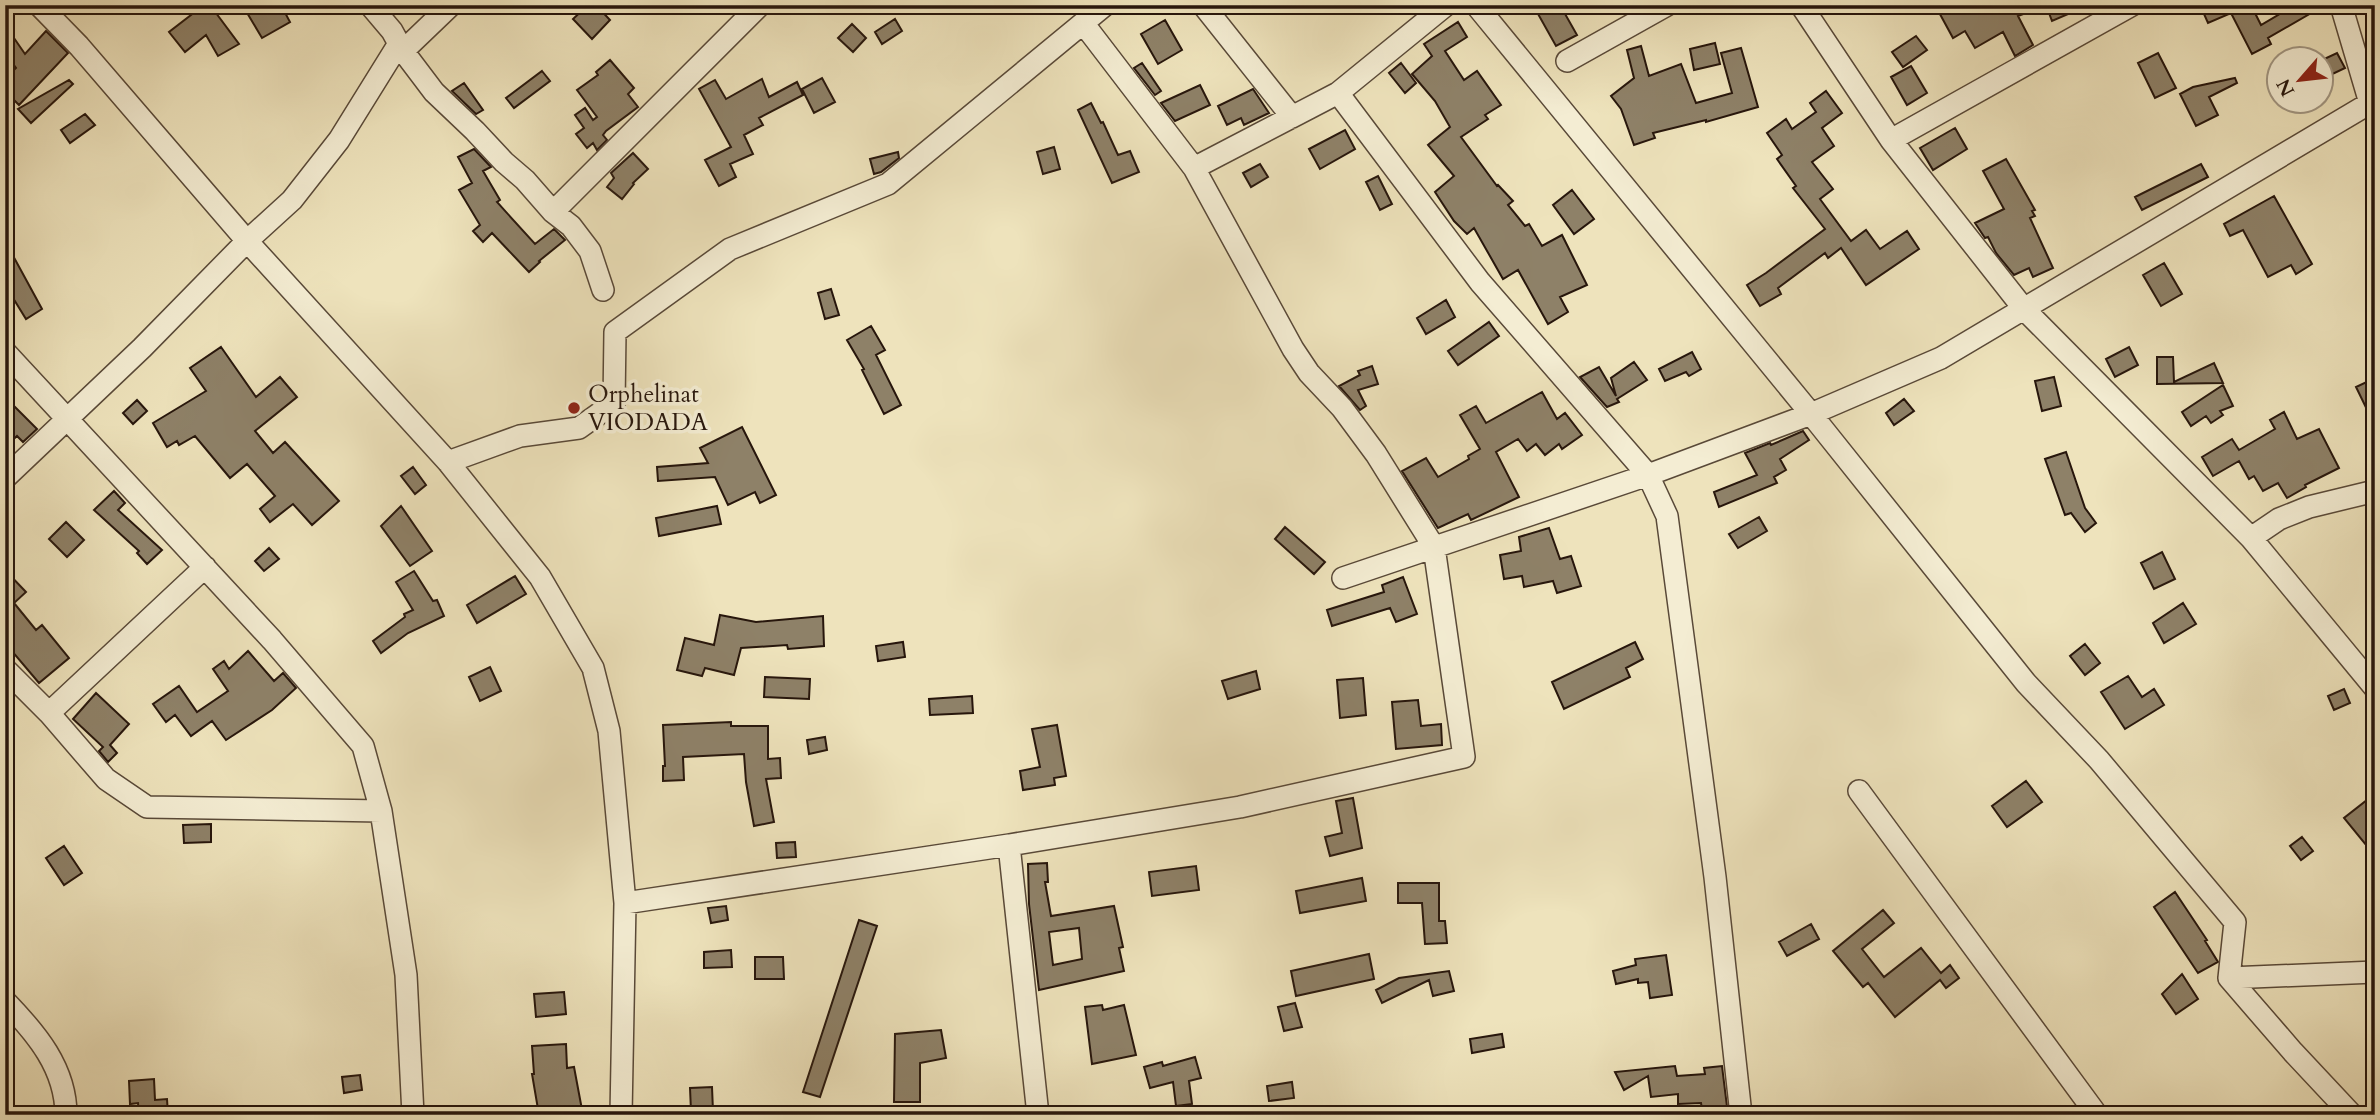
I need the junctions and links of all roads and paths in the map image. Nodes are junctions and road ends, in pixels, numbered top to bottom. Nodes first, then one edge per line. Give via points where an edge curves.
1 (39, 5) edge
2 (370, 5) edge
3 (452, 5) edge
4 (760, 5) edge
5 (1105, 5) edge
6 (1203, 5) edge
7 (1446, 5) edge
8 (1476, 5) edge
9 (1667, 5) edge
10 (1801, 5) edge
11 (2132, 5) edge
12 (2342, 5) edge
13 (1083, 23) junction
14 (403, 51) junction
15 (1567, 61) dead end
16 (1338, 93) junction
17 (2373, 105) edge
18 (1292, 117) junction
19 (1891, 140) junction
20 (1194, 168) junction
21 (553, 212) junction
22 (247, 241) junction
23 (603, 290) dead end
24 (2024, 309) junction
25 (5, 352) edge
26 (1811, 414) junction
27 (66, 419) junction
28 (448, 462) junction
29 (1648, 475) junction
30 (5, 478) edge
31 (2375, 491) edge
32 (2251, 538) junction
33 (1434, 547) junction
34 (205, 567) junction
35 (1343, 578) dead end
36 (5, 669) edge
37 (2375, 688) edge
38 (49, 713) junction
39 (1859, 791) dead end
40 (381, 811) junction
41 (1009, 845) junction
42 (625, 903) junction
43 (2375, 972) edge
44 (2229, 978) junction
45 (5, 1001) edge
46 (66, 1115) edge
47 (413, 1115) edge
48 (621, 1115) edge
49 (1038, 1115) edge
50 (1741, 1115) edge
51 (2097, 1115) edge
52 (2352, 1115) edge

1 - 22 street
2 - 14 street
3 - 14 street
4 - 21 street
5 - 13 street
6 - 18 street
7 - 16 street
8 - 26 street
9 - 15 street
10 - 19 street
11 - 19 street
12 - 17 street
13 - 20 street
13 - 28 street via 888,184 730,249 615,332 614,402 579,428 520,436
14 - 21 street via 433,92
14 - 22 street via 398,45 339,140 292,200
16 - 18 street
16 - 29 street via 1480,282
17 - 24 street
18 - 20 street
19 - 24 street
20 - 33 street via 1293,349 1376,454
21 - 23 street via 590,251
22 - 27 street
22 - 28 street
24 - 26 street via 1941,358
24 - 32 street
25 - 27 street
26 - 29 street
26 - 44 street via 2026,683 2099,760 2235,922
27 - 30 street
27 - 34 street
28 - 42 street via 540,577 593,668 610,731
29 - 33 street
29 - 50 street via 1667,516
31 - 32 street via 2309,506
32 - 37 street
33 - 35 street
33 - 41 street via 1464,757 1240,807
34 - 38 street
34 - 40 street via 363,746
36 - 38 street
38 - 40 street via 106,779 147,807
39 - 51 street
40 - 47 street via 406,975
41 - 42 street
41 - 49 street
42 - 48 street
43 - 44 street
44 - 52 street
45 - 46 street via 35,1032 58,1070

